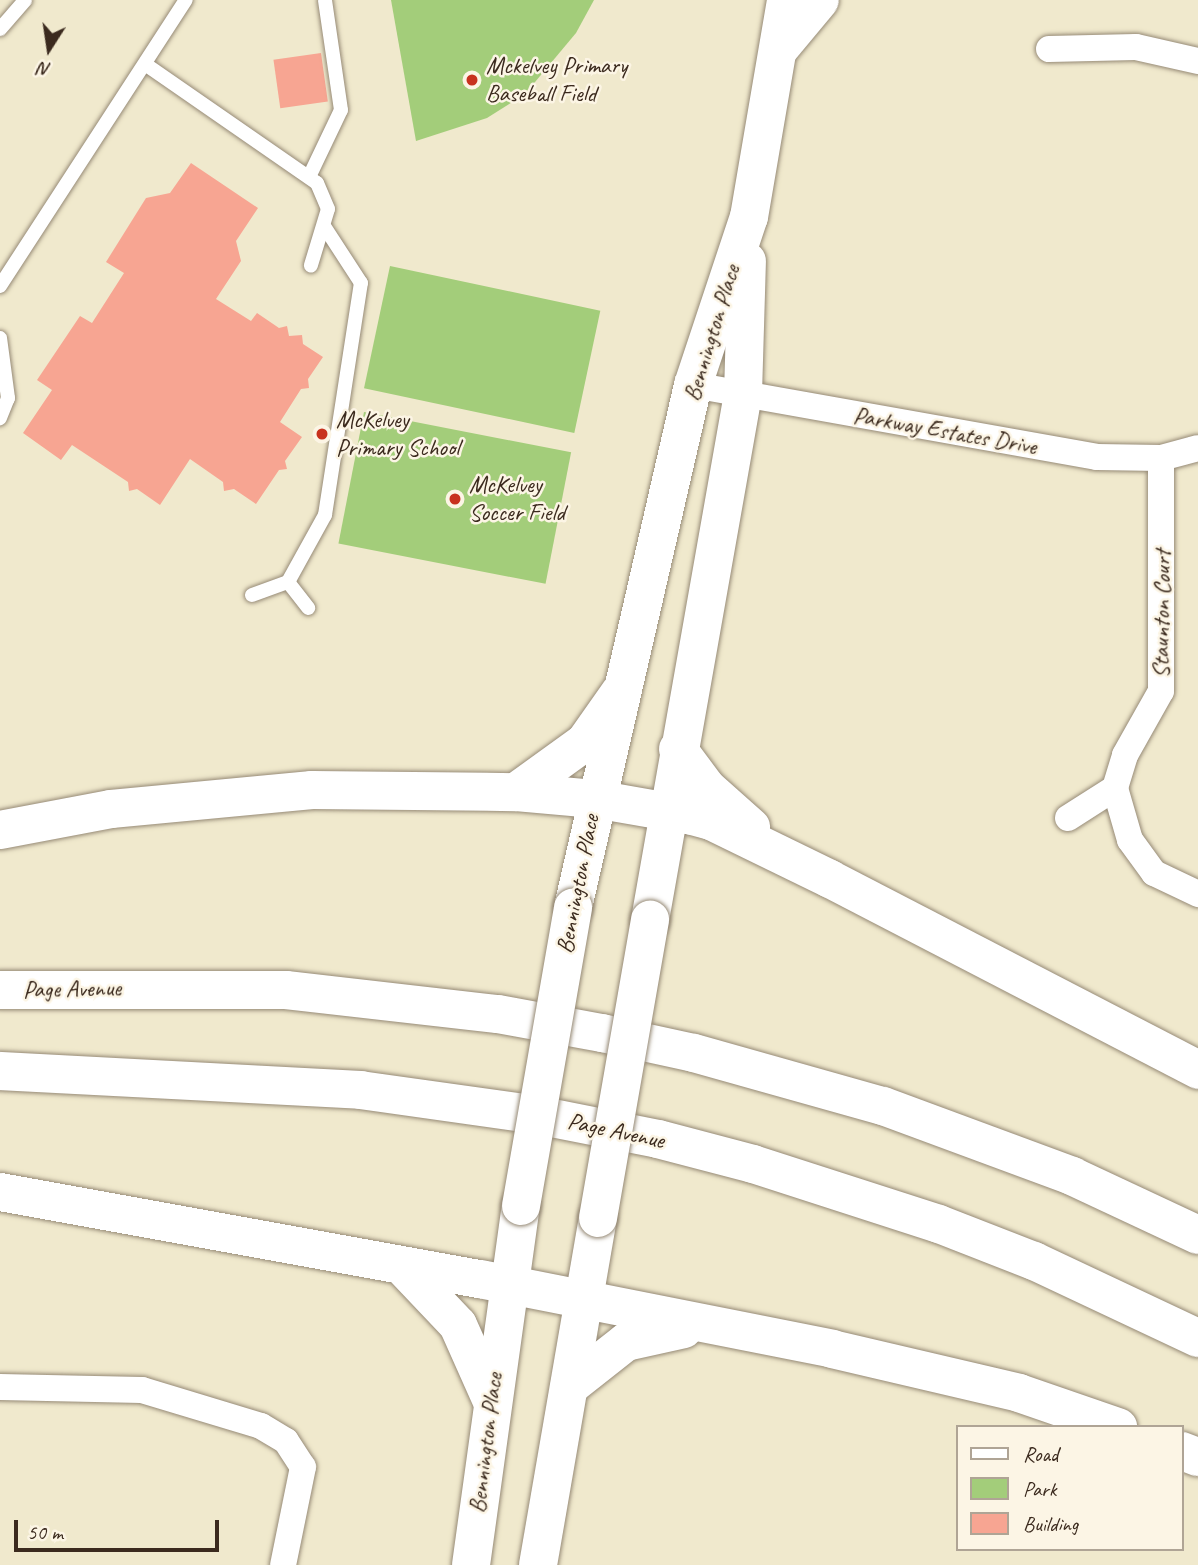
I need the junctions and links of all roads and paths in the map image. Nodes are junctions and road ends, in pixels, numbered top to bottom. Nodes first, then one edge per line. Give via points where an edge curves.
1 (25, 0) edge
2 (186, 0) edge
3 (325, 0) edge
4 (786, 0) edge
5 (820, 0) edge
6 (0, 29) edge
7 (780, 48) junction
8 (1049, 48) dead end
9 (1198, 61) edge
10 (145, 64) junction
11 (309, 177) junction
12 (749, 217) junction
13 (324, 226) junction
14 (311, 265) dead end
15 (0, 286) edge
16 (0, 338) edge
17 (694, 385) junction
18 (743, 394) junction
19 (0, 418) edge
20 (1198, 449) edge
21 (1161, 458) junction
22 (288, 582) junction
23 (252, 594) dead end
24 (309, 608) dead end
25 (620, 692) junction
26 (678, 749) junction
27 (1115, 788) junction
28 (516, 792) junction
29 (595, 799) junction
30 (667, 811) junction
31 (1068, 818) dead end
32 (0, 830) edge
33 (784, 857) junction
34 (1198, 894) edge
35 (0, 990) edge
36 (1198, 1070) edge
37 (0, 1071) edge
38 (0, 1192) edge
39 (1198, 1235) edge
40 (402, 1266) junction
41 (507, 1285) junction
42 (585, 1301) junction
43 (701, 1326) junction
44 (1198, 1338) edge
45 (569, 1386) junction
46 (0, 1387) edge
47 (491, 1399) junction
48 (1111, 1425) edge
49 (283, 1565) edge
50 (471, 1565) edge
51 (538, 1565) edge

1 - 6 lane
2 - 10 lane
3 - 11 lane via 341,110
4 - 7 main road, Bennington Place
5 - 7 main road
7 - 12 main road, Bennington Place
8 - 9 street via 1136,47
10 - 11 lane
10 - 15 lane
11 - 13 lane via 326,196
12 - 17 main road, Bennington Place
12 - 18 main road, Bennington Place
13 - 14 lane
13 - 22 lane via 361,283 325,515
16 - 19 lane via 8,398
17 - 18 street, Parkway Estates Drive
17 - 25 main road, Bennington Place
18 - 21 street, Parkway Estates Drive via 1097,457
18 - 26 main road, Bennington Place
20 - 21 street, Parkway Estates Drive
21 - 27 street, Staunton Court via 1161,691 1125,755
22 - 23 lane
22 - 24 lane
25 - 28 main road via 584,742
25 - 29 main road, Bennington Place
26 - 30 main road, Bennington Place
26 - 33 main road via 707,788
27 - 31 street
27 - 34 street via 1130,840 1154,873
28 - 29 main road
28 - 32 main road via 375,789 235,795 111,809
29 - 30 main road
29 - 41 main road, Bennington Place, bridge
30 - 33 main road via 711,821
30 - 42 main road, Bennington Place, bridge
33 - 36 main road
35 - 39 main road, Page Avenue via 286,990 498,1014 602,1033 694,1053 883,1106 1073,1176
37 - 44 main road, Page Avenue via 360,1090 537,1115 658,1139 753,1164 939,1224 1124,1301
38 - 40 main road
40 - 41 main road
40 - 47 main road via 458,1325
41 - 42 main road
41 - 47 main road, Bennington Place
42 - 43 main road
42 - 45 main road, Bennington Place
43 - 45 main road via 626,1342
43 - 48 main road via 928,1370
45 - 51 main road, Bennington Place
46 - 49 street via 142,1390 261,1426 277,1436 297,1453 303,1466
47 - 50 main road, Bennington Place

